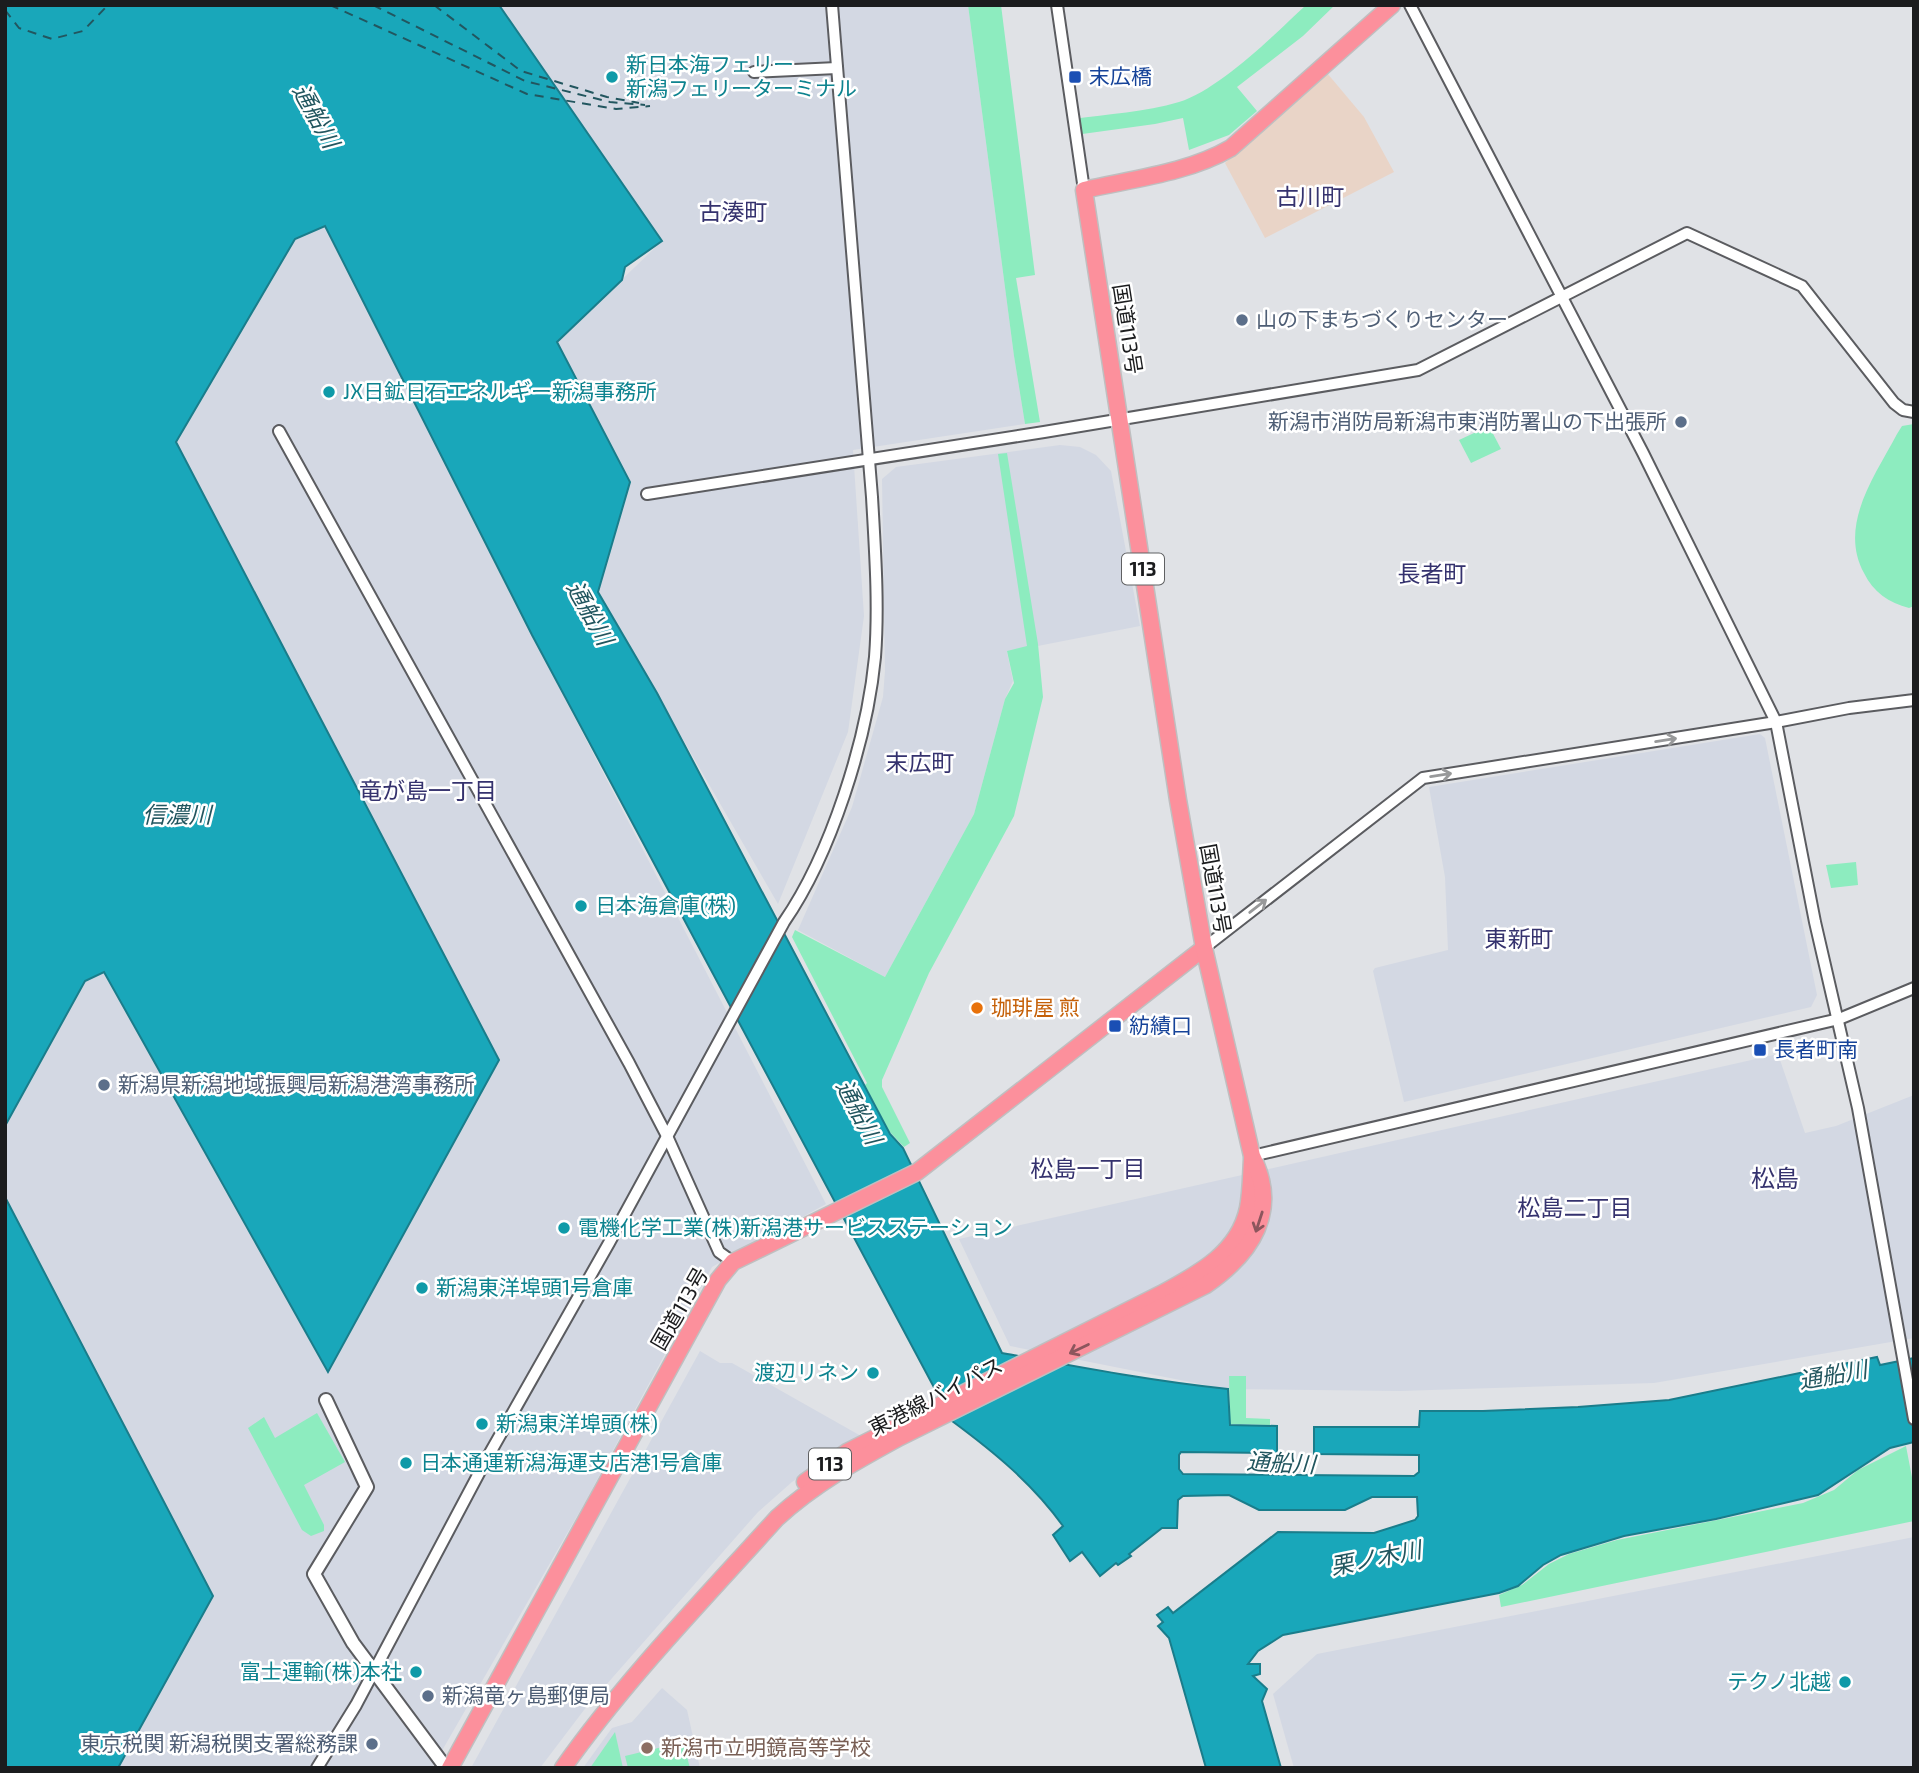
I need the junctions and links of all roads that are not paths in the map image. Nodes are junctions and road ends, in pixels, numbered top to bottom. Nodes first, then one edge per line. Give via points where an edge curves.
1 (832, 5) edge
2 (1057, 5) edge
3 (1392, 5) edge
4 (1410, 5) edge
5 (837, 68) junction
6 (754, 72) dead end
7 (1084, 190) junction
8 (1561, 298) junction
9 (1914, 412) edge
10 (1119, 419) junction
11 (279, 430) dead end
12 (869, 460) junction
13 (647, 494) dead end
14 (1914, 700) edge
15 (1776, 722) junction
16 (1204, 948) junction
17 (1914, 988) edge
18 (1839, 1019) junction
19 (667, 1136) junction
20 (1252, 1156) junction
21 (733, 1262) junction
22 (1202, 1279) junction
23 (326, 1401) dead end
24 (1914, 1419) edge
25 (373, 1671) junction
26 (317, 1768) edge
27 (448, 1768) edge
28 (549, 1768) edge
29 (563, 1768) edge

1 - 5 street
2 - 7 street
3 - 7 highway via 1223,152 1188,166
4 - 8 street
5 - 6 street
5 - 12 street
7 - 10 highway, 国道113号 / 113
8 - 9 street via 1687,233 1802,286 1894,403
8 - 10 street via 1418,370
8 - 15 street
10 - 12 street
10 - 16 highway, 国道113号 / 113
11 - 19 street
12 - 13 street
12 - 19 street via 875,658 860,738 836,818 801,898
14 - 15 street
16 -> 15 street via 1423,778
15 - 18 street
16 - 20 highway, 東港線バイパス / 113
16 - 21 highway, 国道113号 via 917,1172
17 - 18 street
18 - 20 street
18 - 24 street
19 - 21 street via 719,1252
19 - 25 street
20 -> 22 highway, 東港線バイパス / 113 via 1244,1223
21 - 27 highway, 国道113号 via 718,1280
22 - 28 highway, 東港線バイパス / 113 via 847,1452 805,1481 769,1513 689,1602
22 -> 29 highway, 東港線バイパス / 113 via 853,1462 795,1502 677,1628
23 - 25 main road via 367,1487 314,1574
25 - 26 street
25 - 27 main road

